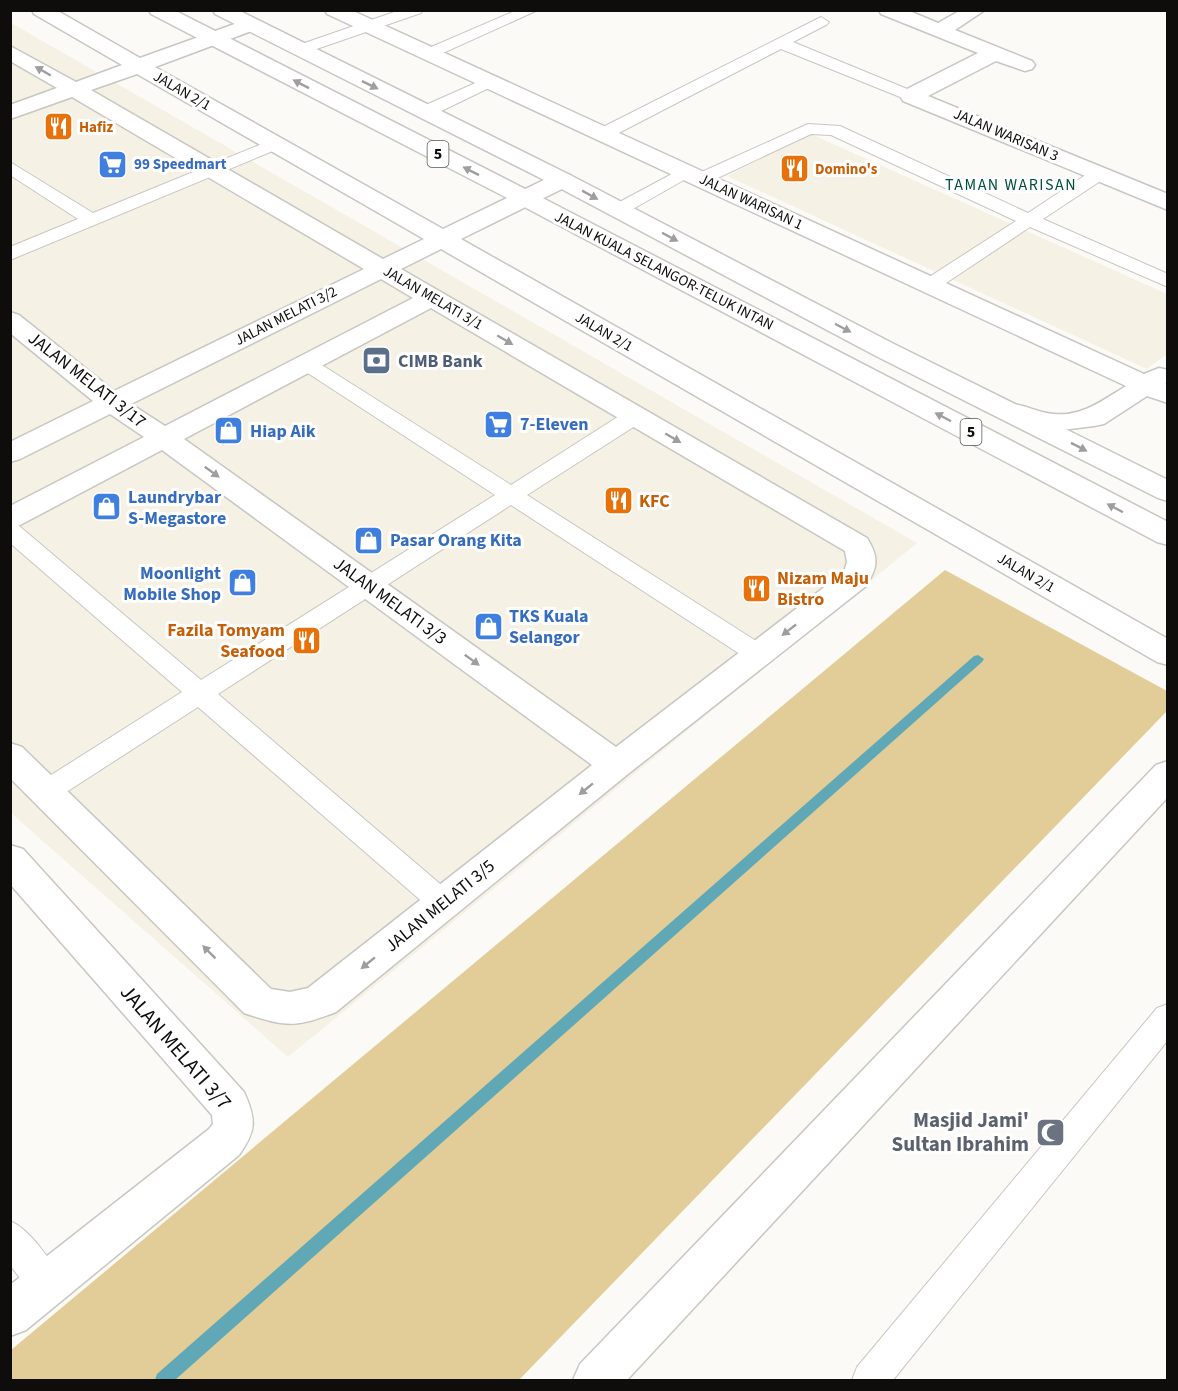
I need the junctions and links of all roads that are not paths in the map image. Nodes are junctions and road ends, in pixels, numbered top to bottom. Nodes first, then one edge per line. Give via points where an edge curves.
1 (40, 10) edge
2 (158, 10) edge
3 (222, 10) edge
4 (334, 10) edge
5 (416, 10) edge
6 (531, 10) edge
7 (888, 10) edge
8 (976, 10) edge
9 (821, 22) dead end
10 (250, 25) junction
11 (367, 26) junction
12 (940, 30) junction
13 (211, 39) junction
14 (781, 43) junction
15 (299, 50) junction
16 (10, 52) edge
17 (995, 53) junction
18 (428, 54) junction
19 (1025, 65) dead end
20 (138, 66) junction
21 (489, 82) junction
22 (75, 89) junction
23 (911, 96) junction
24 (425, 112) junction
25 (10, 114) edge
26 (603, 134) junction
27 (274, 144) junction
28 (10, 167) edge
29 (213, 170) junction
30 (1099, 174) junction
31 (693, 176) junction
32 (562, 180) junction
33 (523, 197) junction
34 (1167, 203) edge
35 (618, 210) junction
36 (92, 220) junction
37 (1029, 220) junction
38 (440, 239) junction
39 (10, 254) edge
40 (381, 268) junction
41 (1167, 281) edge
42 (930, 285) junction
43 (432, 298) junction
44 (10, 320) edge
45 (307, 364) junction
46 (1160, 383) edge
47 (112, 402) junction
48 (1008, 411) junction
49 (635, 416) junction
50 (164, 438) junction
51 (10, 453) edge
52 (1167, 492) edge
53 (510, 496) junction
54 (10, 518) edge
55 (10, 530) edge
56 (1167, 535) edge
57 (856, 545) joint
58 (369, 586) junction
59 (758, 654) junction
60 (1167, 654) edge
61 (200, 693) junction
62 (10, 756) edge
63 (616, 765) junction
64 (1167, 774) edge
65 (46, 791) junction
66 (10, 859) edge
67 (443, 903) junction
68 (1167, 1017) edge
69 (10, 1237) edge
70 (47, 1286) junction
71 (10, 1314) edge
72 (881, 1376) edge
73 (596, 1380) edge

1 - 20 main road, JALAN 2/1
2 - 13 main road, JALAN KUALA SELANGOR-TELUK INTAN / 5
3 - 10 main road, JALAN KUALA SELANGOR-TELUK INTAN / 5
4 - 11 main road, JALAN WARISAN 1
5 - 11 lane
6 - 18 lane
7 - 12 main road
8 - 12 main road
9 - 14 lane
10 - 13 main road
10 - 15 main road, JALAN KUALA SELANGOR-TELUK INTAN / 5
11 - 15 lane
11 - 18 main road, JALAN WARISAN 1
12 - 17 main road
13 - 20 main road
33 -> 13 main road, JALAN KUALA SELANGOR-TELUK INTAN / 5
14 - 23 lane
14 - 26 lane
15 -> 24 main road, JALAN KUALA SELANGOR-TELUK INTAN / 5
22 -> 16 main road, JALAN MELATI 3/1
17 - 19 main road
17 - 23 main road
18 - 21 main road, JALAN WARISAN 1
20 - 22 main road
20 - 27 main road, JALAN 2/1
21 - 24 lane
21 - 26 main road, JALAN WARISAN 1
22 - 25 main road
22 - 29 main road, JALAN MELATI 3/1
23 - 30 main road, JALAN WARISAN 3
24 - 32 main road, JALAN KUALA SELANGOR-TELUK INTAN / 5
26 - 31 main road, JALAN WARISAN 1
27 - 29 lane
27 - 38 main road, JALAN 2/1
28 - 36 lane
29 - 36 lane
29 - 40 main road, JALAN MELATI 3/1
30 - 34 main road, JALAN WARISAN 3
30 - 37 lane
31 - 35 lane
31 - 37 lane via 808,129 822,128 834,130
31 - 42 main road, JALAN WARISAN 1
32 - 33 main road, JALAN MELATI 3/2
32 -> 35 main road, JALAN KUALA SELANGOR-TELUK INTAN / 5
33 - 38 main road, JALAN MELATI 3/2
56 -> 33 main road, JALAN KUALA SELANGOR-TELUK INTAN / 5
35 -> 48 main road, JALAN KUALA SELANGOR-TELUK INTAN / 5
36 - 39 lane
37 - 41 lane
37 - 42 lane
38 - 40 main road, JALAN MELATI 3/2
38 - 60 main road, JALAN 2/1
40 - 43 main road, JALAN MELATI 3/1
40 - 47 main road, JALAN MELATI 3/2
42 - 46 main road, JALAN WARISAN 1
43 - 45 main road
43 -> 49 main road, JALAN MELATI 3/1
44 - 47 main road, JALAN MELATI 3/17
45 - 50 main road
45 - 53 lane
46 - 48 main road via 1094,418 1054,423
47 - 50 main road, JALAN MELATI 3/17
47 - 51 main road, JALAN MELATI 3/2
48 -> 52 main road, JALAN KUALA SELANGOR-TELUK INTAN / 5
49 - 53 lane
49 -> 57 main road, JALAN MELATI 3/1
50 - 54 main road
50 -> 58 main road, JALAN MELATI 3/3
53 - 58 lane
53 - 59 lane
55 - 61 lane
57 -> 59 main road, JALAN MELATI 3/5 via 863,561 855,579
58 - 61 lane
58 -> 63 main road, JALAN MELATI 3/3
59 - 63 main road, JALAN MELATI 3/5
61 - 65 lane
61 - 67 lane
62 - 65 main road, JALAN MELATI 3/5
63 -> 67 main road, JALAN MELATI 3/5
64 - 73 main road
67 -> 65 main road, JALAN MELATI 3/5 via 322,1000 290,1010 273,1006 258,1001
66 - 70 main road, JALAN MELATI 3/7 via 229,1104 235,1116 233,1130 224,1142
68 - 72 lane
69 - 70 lane
70 - 71 main road, JALAN MELATI 3/7

